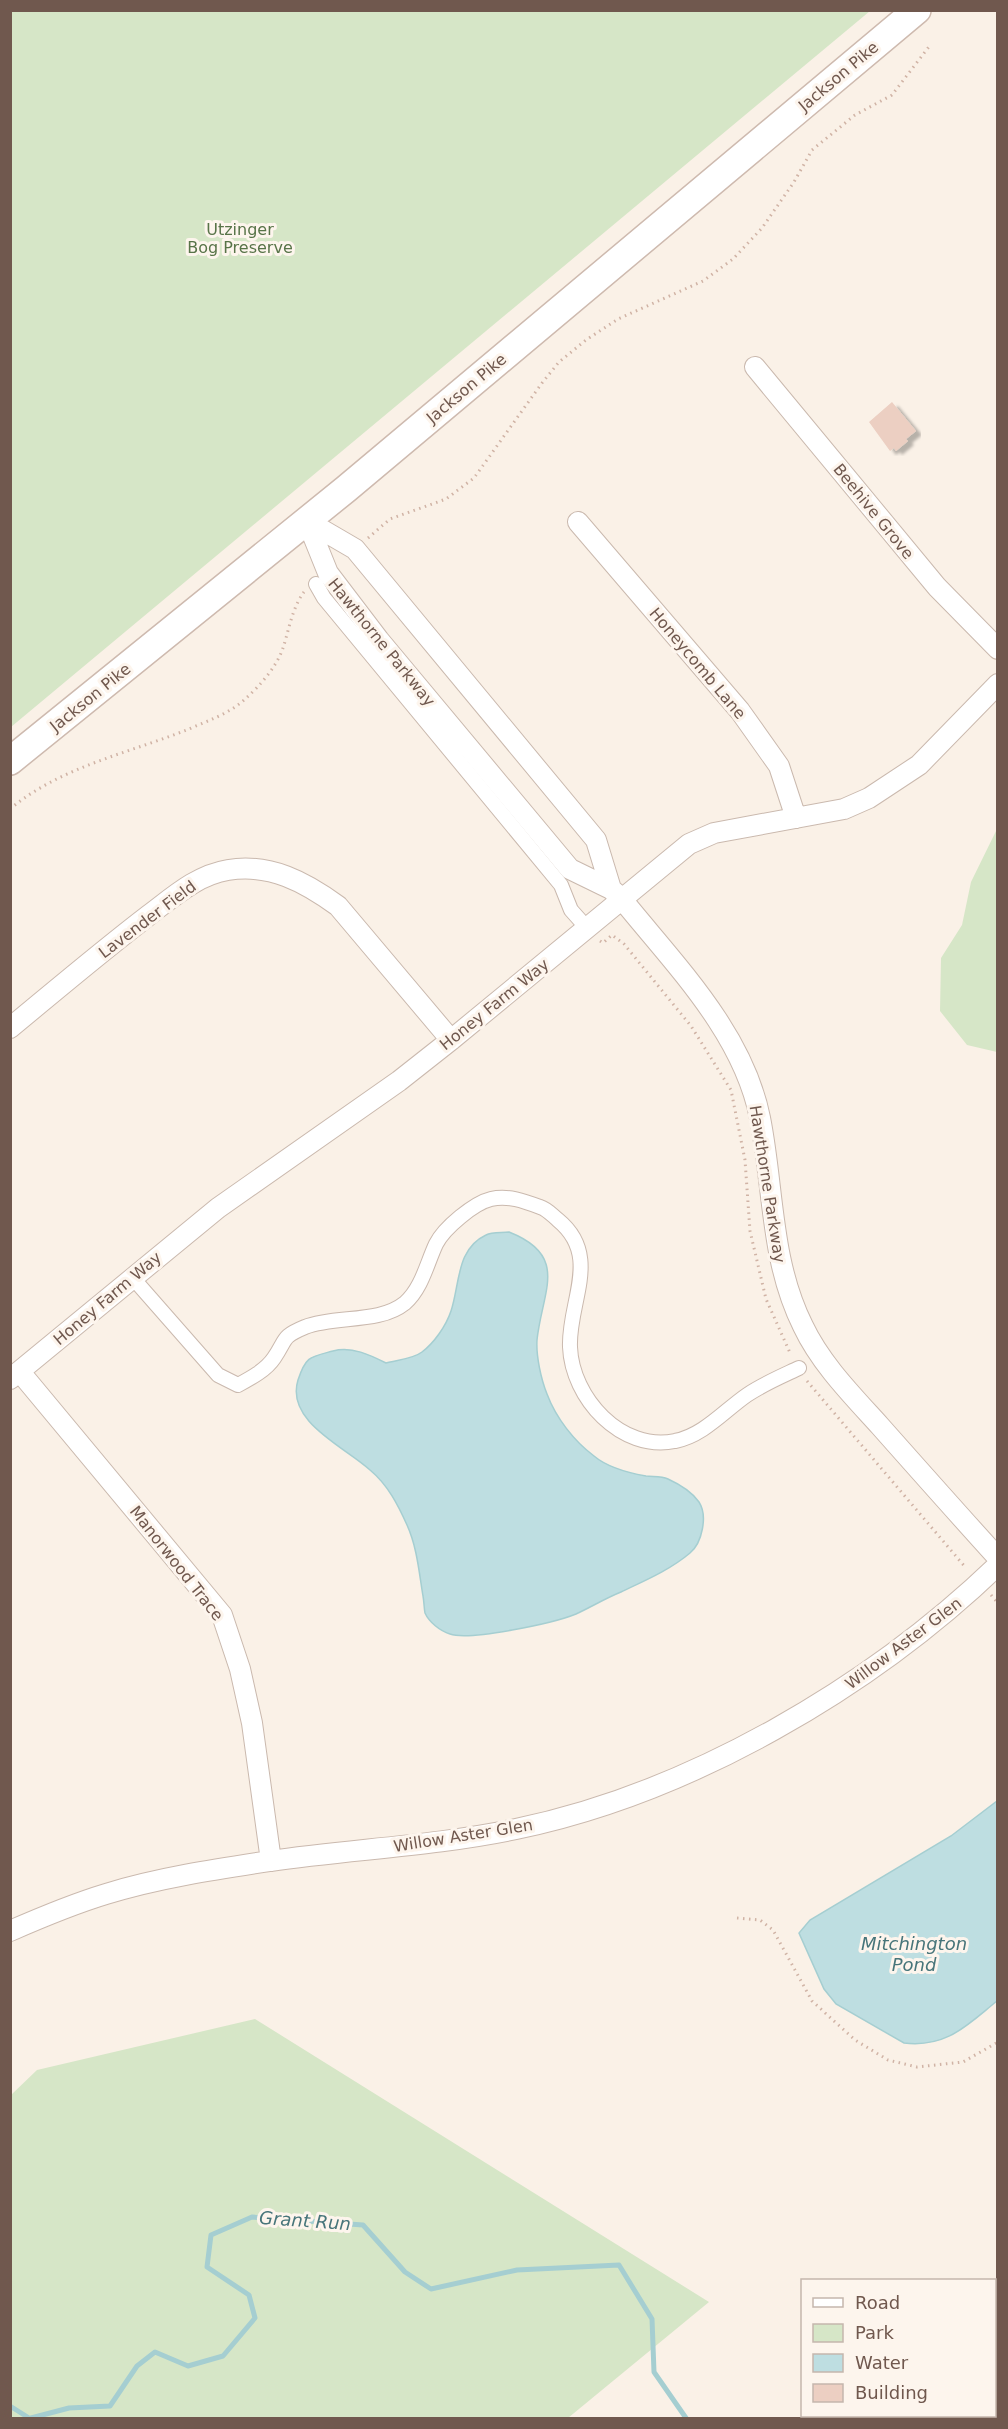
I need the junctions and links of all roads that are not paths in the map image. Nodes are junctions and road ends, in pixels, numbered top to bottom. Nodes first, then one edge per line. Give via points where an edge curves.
1 (917, 10) edge
2 (755, 367) dead end
3 (307, 521) junction
4 (578, 522) dead end
5 (316, 584) road end
6 (998, 649) edge
7 (998, 684) edge
8 (10, 761) edge
9 (796, 818) junction
10 (616, 893) junction
11 (587, 928) junction
12 (10, 1028) edge
13 (451, 1040) junction
14 (132, 1277) junction
15 (799, 1368) dead end
16 (15, 1375) edge
17 (998, 1558) edge
18 (998, 1565) edge
19 (271, 1861) junction
20 (10, 1931) edge

1 - 3 main road, Jackson Pike
2 - 6 street, Beehive Grove via 937,587
3 - 8 main road, Jackson Pike
3 - 10 street, Hawthorne Parkway via 355,549 596,840
3 - 10 street, Hawthorne Parkway via 328,573 386,649 570,869
4 - 9 street, Honeycomb Lane via 740,711 778,766
5 - 11 street via 561,885 571,910
7 - 9 street, Honey Farm Way via 919,765 897,780 844,809
9 - 10 street, Honey Farm Way via 714,833 689,844
10 - 11 street, Honey Farm Way
10 - 17 street, Hawthorne Parkway via 725,1032 745,1069 760,1117 777,1251 803,1327 831,1371
11 - 13 street, Honey Farm Way
12 - 13 street, Lavender Field via 197,880 226,870 249,868 291,876 338,906
13 - 14 street, Honey Farm Way via 218,1208
14 - 15 street via 218,1375 238,1385 273,1359 285,1337 295,1332 334,1319 375,1317 405,1303 426,1273 437,1242 460,1216 491,1199 518,1198 544,1208 568,1228 579,1251 582,1275 570,1348 578,1383 595,1411 620,1432 650,1442 676,1441 706,1427 749,1394
14 - 16 street, Honey Farm Way
16 - 19 street, Manorwood Trace via 222,1615 252,1723
18 - 19 street, Willow Aster Glen via 966,1595 855,1681 774,1730 689,1772 604,1805 517,1829 427,1844
19 - 20 street, Willow Aster Glen via 108,1893

